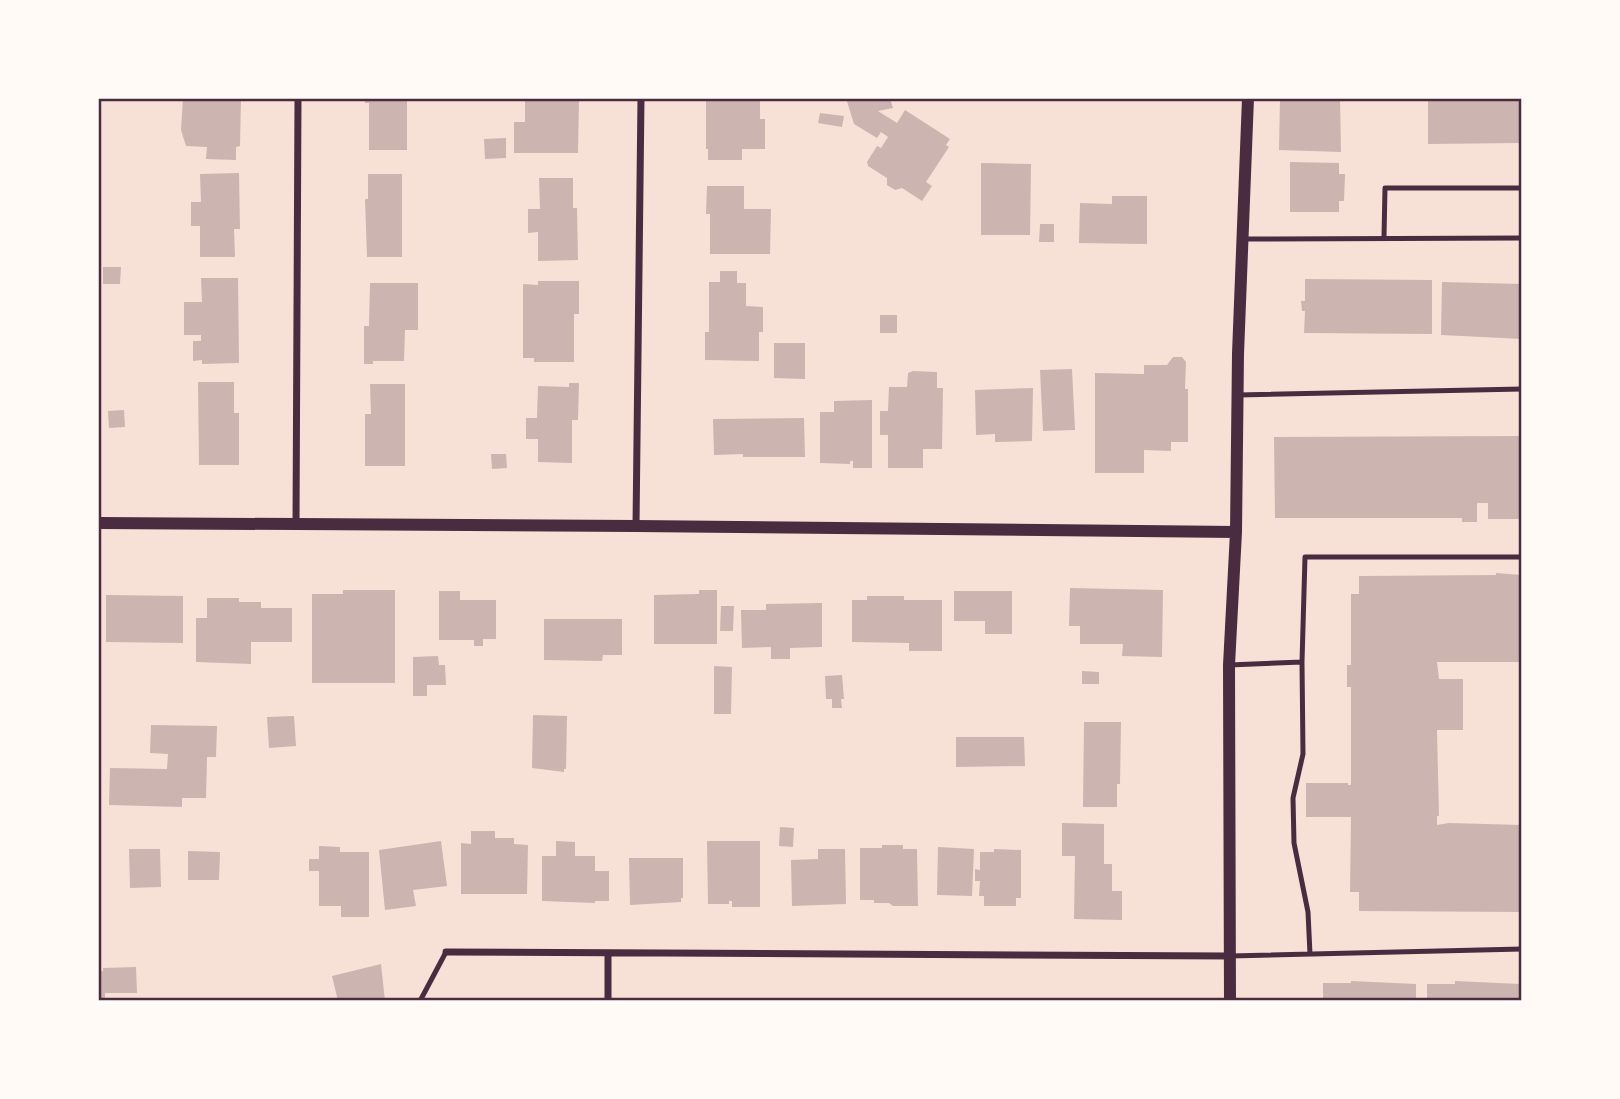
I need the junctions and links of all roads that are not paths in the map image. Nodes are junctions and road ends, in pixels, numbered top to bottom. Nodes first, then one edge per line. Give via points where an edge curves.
1 (298, 98) edge
2 (641, 98) edge
3 (1248, 98) edge
4 (1522, 188) edge
5 (1384, 237) junction
6 (1522, 238) edge
7 (1242, 239) junction
8 (1522, 389) edge
9 (1238, 395) junction
10 (98, 523) edge
11 (296, 525) junction
12 (636, 526) junction
13 (1236, 532) junction
14 (1522, 557) edge
15 (1302, 662) junction
16 (1229, 665) junction
17 (1522, 949) edge
18 (446, 952) joint
19 (608, 953) junction
20 (1310, 954) junction
21 (1230, 956) junction
22 (420, 1001) edge
23 (607, 1001) edge
24 (1230, 1001) edge

1 - 11 street
2 - 12 street
3 - 7 street
4 - 5 lane via 1385,188
5 - 6 lane
5 - 7 lane
7 - 9 street
8 - 9 lane
9 - 13 street
10 - 11 street
11 - 12 street
12 - 13 street
13 - 16 street
14 - 15 lane via 1305,557
15 - 16 lane
15 - 20 lane via 1303,754 1293,820
16 - 21 street
17 - 20 lane
18 - 19 street
18 - 22 lane
19 - 21 street
19 - 23 street
20 - 21 lane
21 - 24 street

